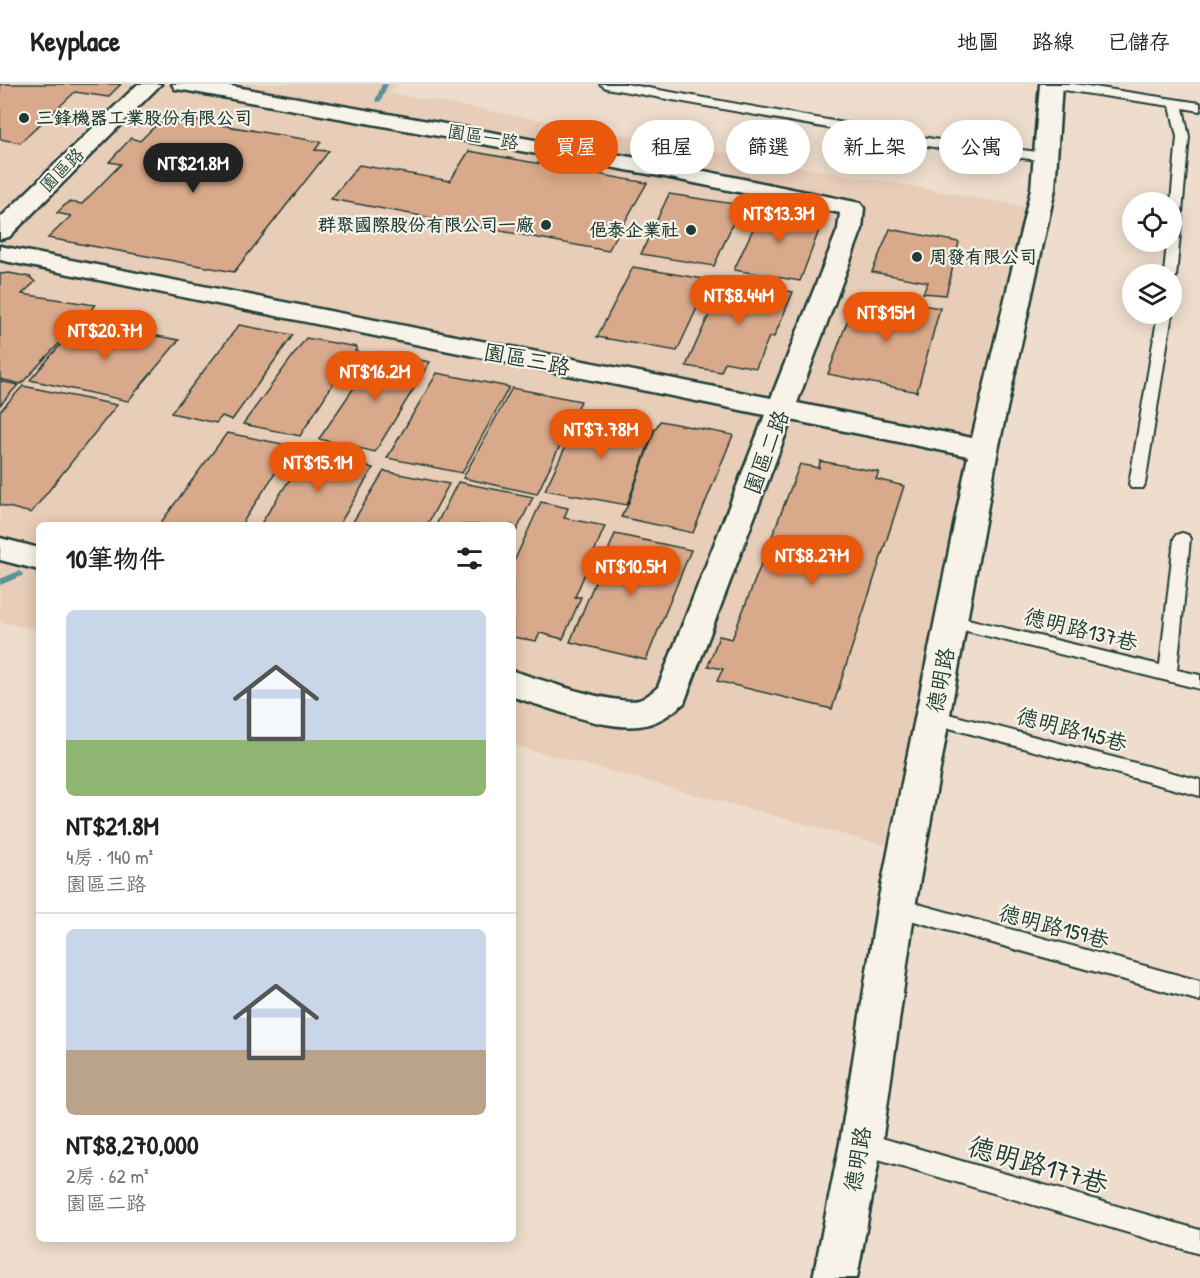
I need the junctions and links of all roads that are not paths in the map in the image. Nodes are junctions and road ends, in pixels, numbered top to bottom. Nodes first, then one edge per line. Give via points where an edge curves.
1 (150, 84) edge
2 (183, 84) edge
3 (606, 84) edge
4 (1051, 84) edge
5 (1176, 104) junction
6 (1200, 107) edge
7 (1047, 158) junction
8 (852, 208) joint
9 (0, 232) edge
10 (0, 253) edge
11 (1172, 264) edge
12 (1163, 324) edge
13 (782, 410) junction
14 (984, 450) junction
15 (1137, 484) dead end
16 (1182, 539) dead end
17 (0, 549) edge
18 (36, 558) edge
19 (951, 621) junction
20 (1168, 674) junction
21 (1200, 682) edge
22 (516, 685) edge
23 (933, 717) junction
24 (1200, 788) edge
25 (896, 907) junction
26 (1200, 991) edge
27 (861, 1143) junction
28 (1200, 1242) edge
29 (835, 1278) edge

1 - 9 street, 園區路
2 - 8 street, 園區一路 via 666,170
3 - 7 lane via 939,144
4 - 5 lane
4 - 7 street, 德明路
5 - 6 lane
5 - 11 lane via 1183,137
7 - 14 street, 德明路
8 - 13 street, 園區二路 via 850,229
10 - 13 street, 園區三路
12 - 15 lane
13 - 14 street, 園區三路
13 - 22 street, 園區二路 via 672,694 660,705 641,713 612,710
14 - 19 street, 德明路
16 - 20 lane
17 - 18 street
19 - 20 lane, 德明路137巷
19 - 23 street, 德明路
20 - 21 lane, 德明路137巷
23 - 24 lane, 德明路145巷
23 - 25 street, 德明路
25 - 26 lane, 德明路159巷
25 - 27 street, 德明路
27 - 28 lane, 德明路177巷
27 - 29 street, 德明路

